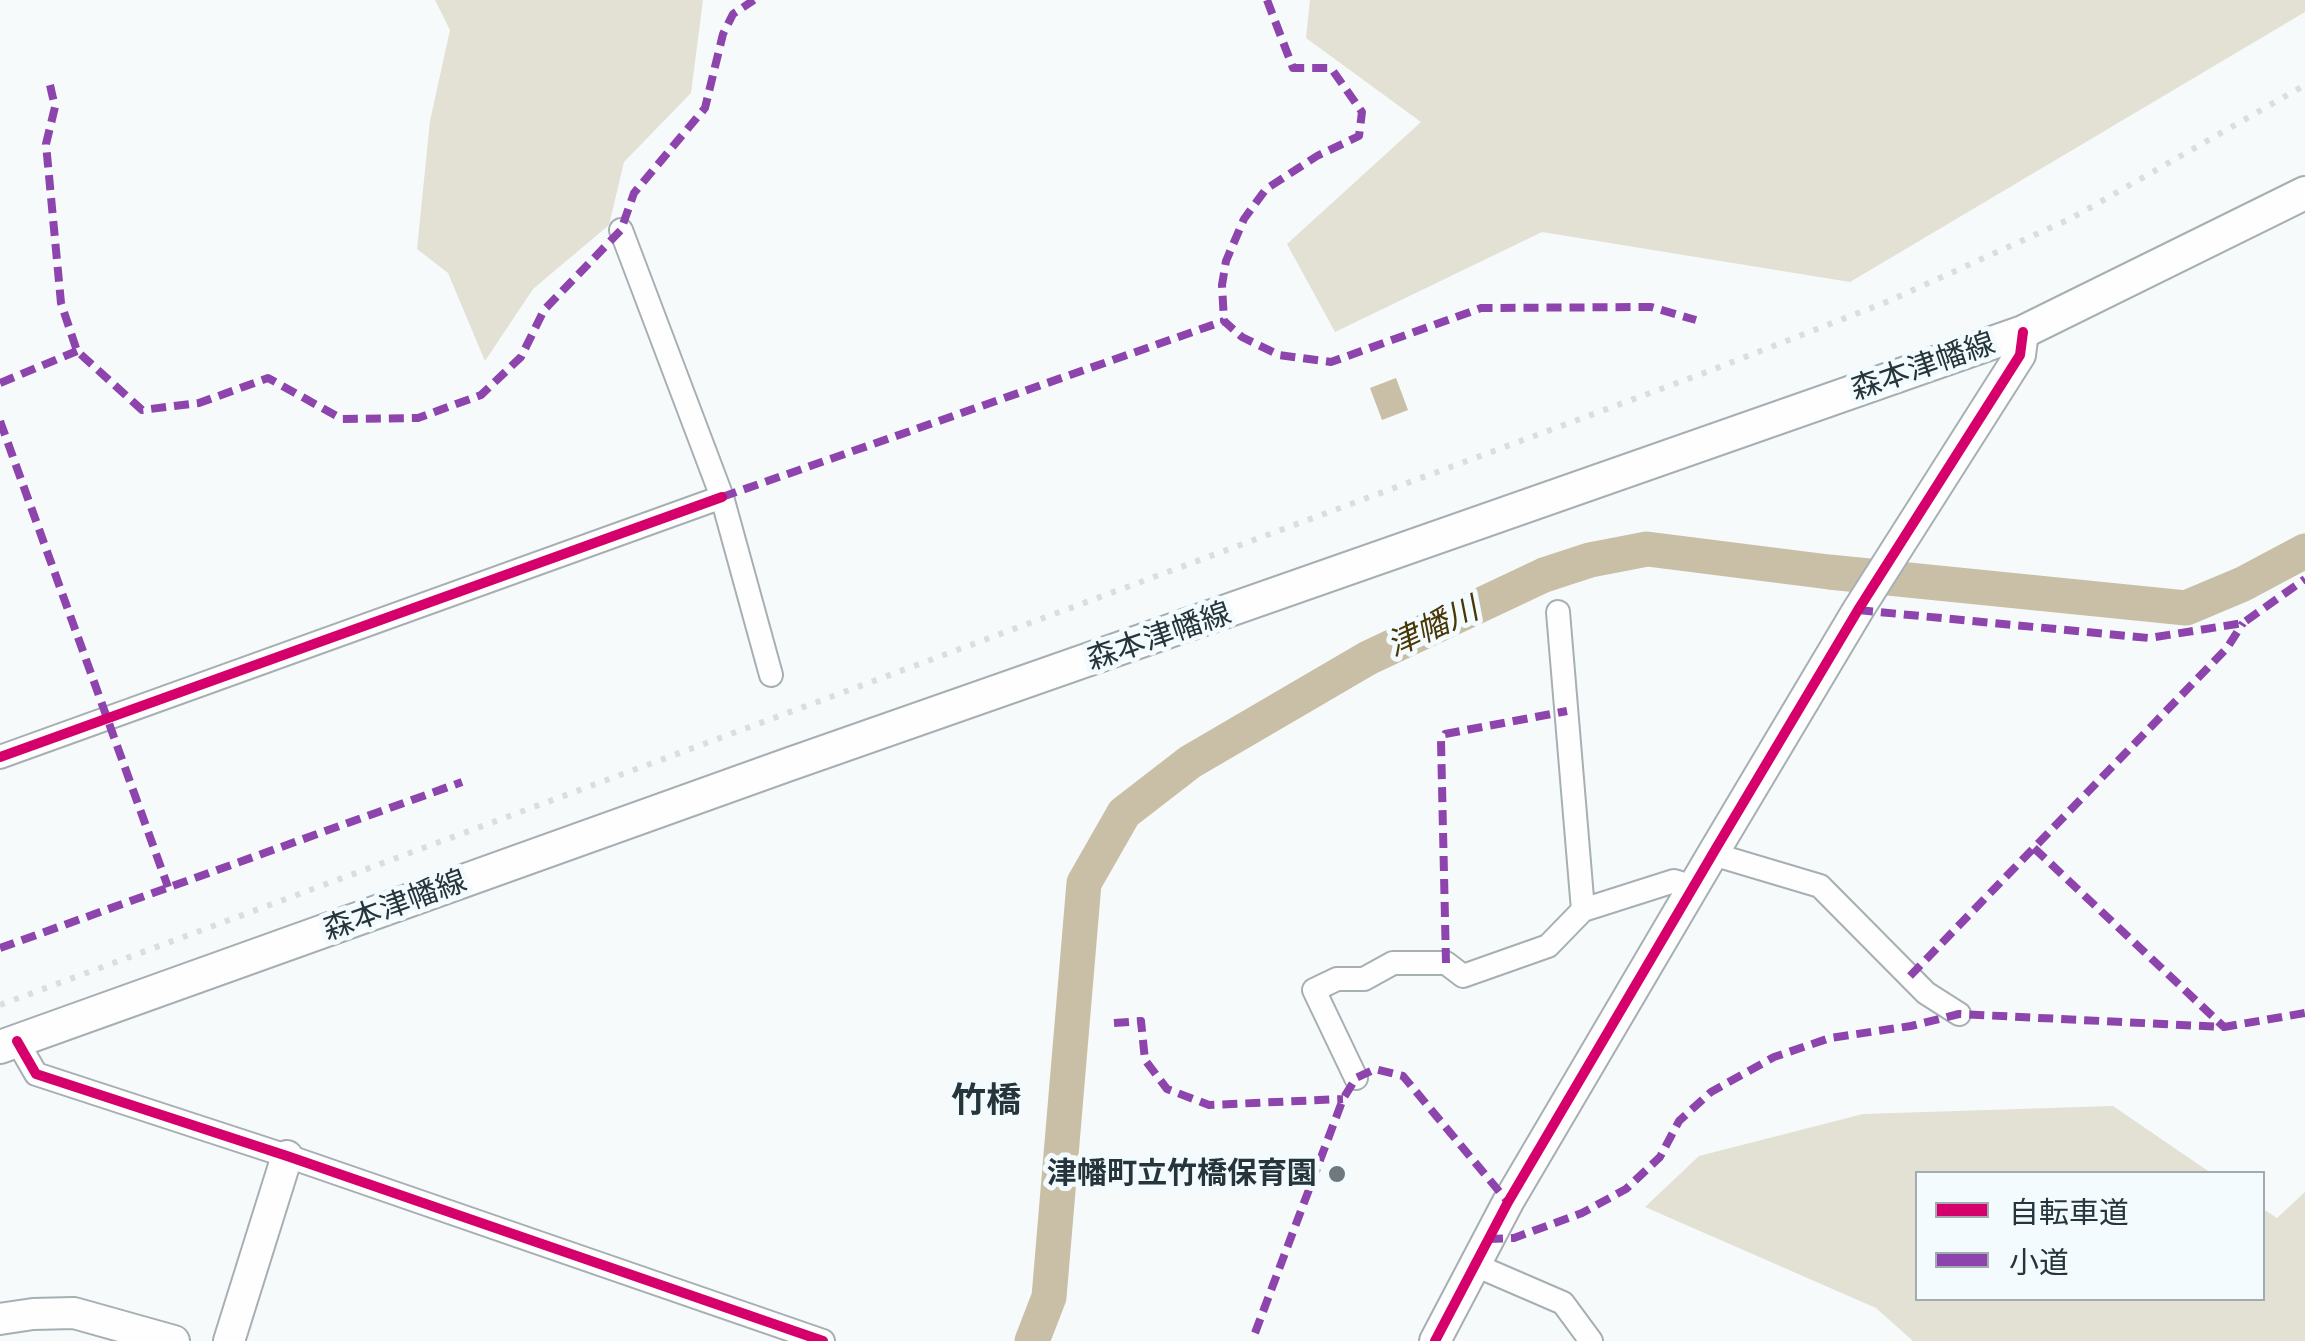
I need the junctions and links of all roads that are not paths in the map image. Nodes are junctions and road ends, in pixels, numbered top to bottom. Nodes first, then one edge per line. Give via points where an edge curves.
1 (2305, 193) edge
2 (620, 230) dead end
3 (2022, 332) junction
4 (722, 497) junction
5 (1558, 612) dead end
6 (772, 676) dead end
7 (0, 757) edge
8 (1715, 850) junction
9 (1694, 887) junction
10 (1583, 910) junction
11 (1959, 1014) dead end
12 (9, 1044) edge
13 (1356, 1078) dead end
14 (287, 1156) junction
15 (1475, 1266) junction
16 (0, 1320) edge
17 (174, 1341) edge
18 (229, 1341) edge
19 (823, 1341) edge
20 (1435, 1341) edge
21 (1591, 1341) edge

1 - 3 main road, 森本津幡線
2 - 4 street
3 - 8 street via 2020,355
3 - 12 main road, 森本津幡線
4 - 6 street
4 - 7 street
5 - 10 street
8 - 9 street
8 - 11 street via 1820,886 1926,993
9 - 10 street via 1674,882
9 - 15 street
10 - 13 street via 1548,946 1464,976 1446,963 1392,963 1364,979 1337,979 1314,990
12 - 14 street via 36,1074
14 - 18 street
14 - 19 street
15 - 20 street
15 - 21 street via 1562,1302
16 - 17 street via 74,1312

